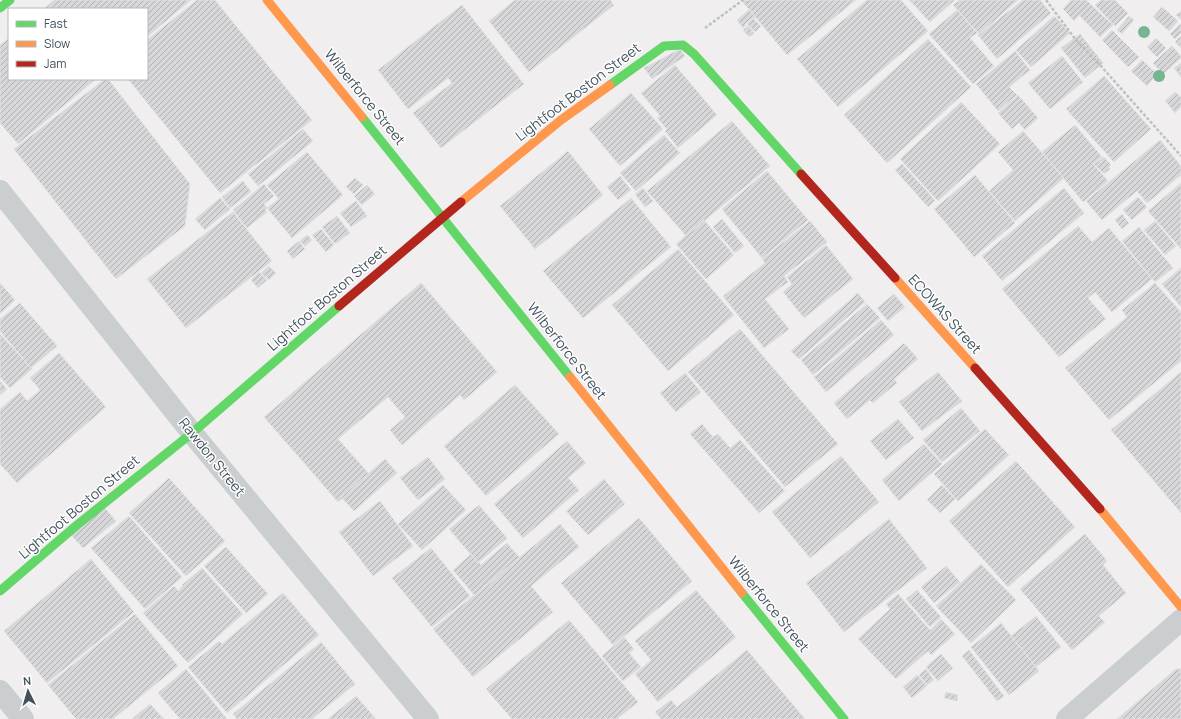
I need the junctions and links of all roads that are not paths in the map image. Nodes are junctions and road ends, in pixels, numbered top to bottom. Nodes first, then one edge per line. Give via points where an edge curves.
1 (10, 0) edge
2 (267, 0) edge
3 (0, 8) edge
4 (683, 45) joint
5 (0, 191) edge
6 (444, 217) junction
7 (192, 433) junction
8 (0, 591) edge
9 (1181, 607) edge
10 (1181, 620) edge
11 (0, 691) edge
12 (23, 719) edge
13 (428, 719) edge
14 (844, 719) edge
15 (1067, 719) edge

1 - 3 street
2 - 6 street, Wilberforce Street
4 - 6 street, Lightfoot Boston Street via 664,46 561,120
4 - 9 street, ECOWAS Street via 694,54 1086,492
5 - 7 street, Rawdon Street
6 - 7 street, Lightfoot Boston Street
6 - 14 street, Wilberforce Street
7 - 8 street, Lightfoot Boston Street via 77,525
7 - 13 street, Rawdon Street
10 - 15 street
11 - 12 street

